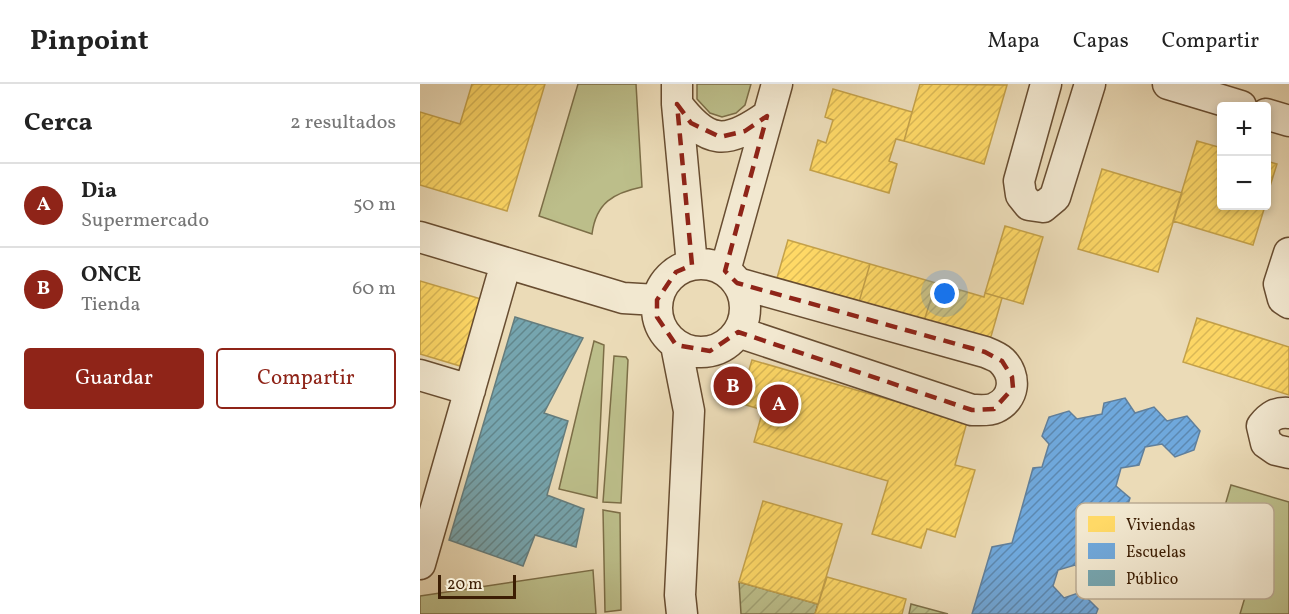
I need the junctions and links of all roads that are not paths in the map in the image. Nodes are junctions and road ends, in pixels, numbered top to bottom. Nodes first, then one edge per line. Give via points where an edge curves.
1 (777, 84) edge
2 (1046, 84) edge
3 (1090, 84) edge
4 (1168, 84) edge
5 (677, 94) edge
6 (1228, 102) edge
7 (767, 116) junction
8 (1271, 116) edge
9 (1289, 121) edge
10 (420, 237) edge
11 (1289, 253) edge
12 (506, 263) junction
13 (692, 265) junction
14 (731, 277) junction
15 (657, 300) junction
16 (1289, 303) edge
17 (738, 332) junction
18 (676, 345) junction
19 (710, 351) junction
20 (420, 375) edge
21 (470, 390) junction
22 (689, 411) junction
23 (1289, 413) edge
24 (1289, 453) edge
25 (420, 564) edge
26 (682, 614) edge

1 - 7 street
2 - 3 street via 1019,181 1021,195 1029,205 1043,207 1055,197
4 - 6 street
5 - 7 street via 691,123 720,137 745,131
5 - 13 street
7 - 14 street
8 - 9 street
10 - 12 street
11 - 16 street via 1280,284 1283,299
12 - 15 street via 623,298
12 - 21 street
13 - 14 street via 709,265
13 - 15 street via 676,272
14 - 17 street via 744,299 744,316
14 - 17 street via 985,352 1002,361 1012,377 1013,388 994,409 972,410
15 - 18 street via 657,317 664,333
17 - 19 street via 726,345
18 - 19 street via 693,352
18 - 22 street
19 - 22 street
20 - 21 street
21 - 25 street
22 - 26 street
23 - 24 street via 1269,416 1263,426 1266,442

